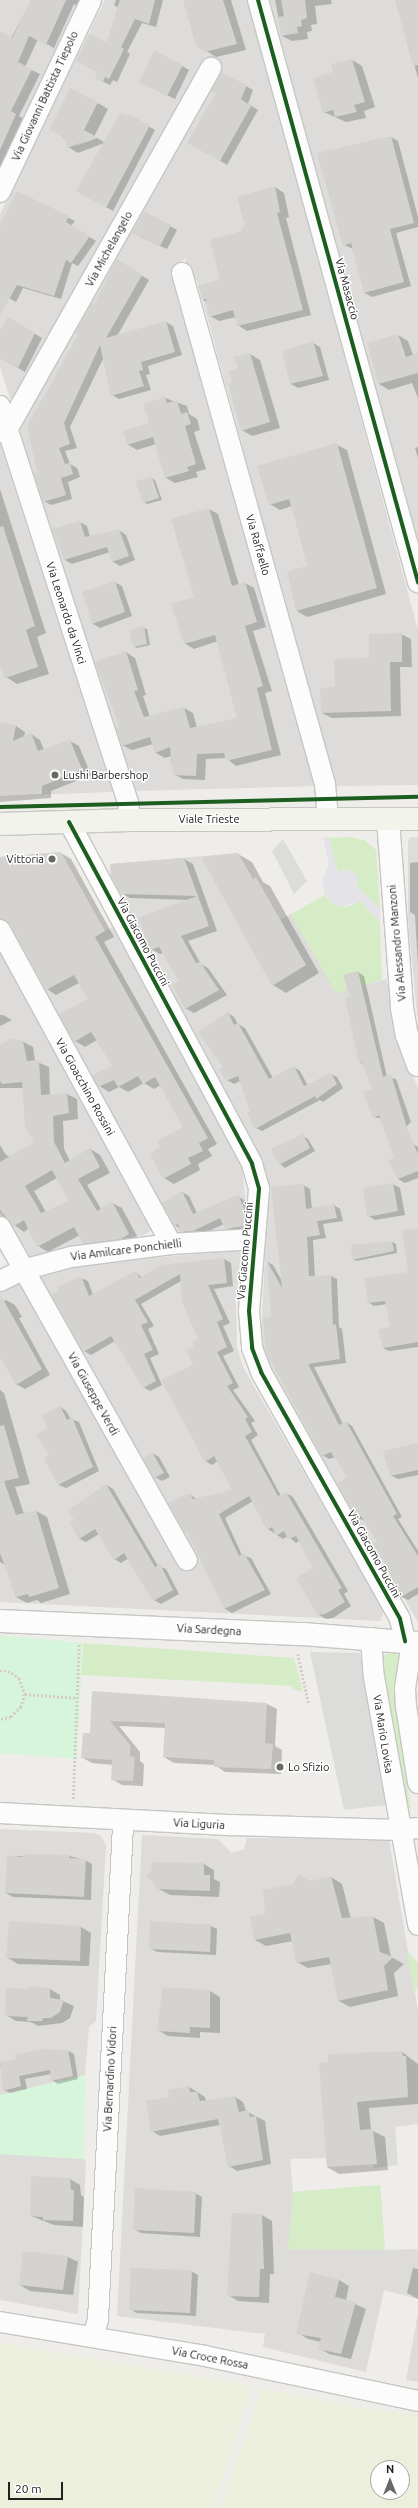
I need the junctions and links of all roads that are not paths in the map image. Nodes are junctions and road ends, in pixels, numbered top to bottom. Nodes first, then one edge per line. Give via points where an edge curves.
1 (90, 0) edge
2 (258, 0) edge
3 (211, 68) dead end
4 (0, 192) edge
5 (182, 273) dead end
6 (0, 406) edge
7 (3, 431) edge
8 (418, 582) edge
9 (328, 818) junction
10 (418, 819) edge
11 (130, 820) junction
12 (388, 820) junction
13 (69, 822) junction
14 (0, 824) edge
15 (0, 930) edge
16 (418, 1065) edge
17 (0, 1227) edge
18 (255, 1239) junction
19 (171, 1244) junction
20 (23, 1270) junction
21 (0, 1281) edge
22 (187, 1560) dead end
23 (0, 1621) edge
24 (371, 1638) junction
25 (412, 1642) edge
26 (418, 1783) edge
27 (0, 1813) edge
28 (123, 1820) junction
29 (409, 1829) edge
30 (418, 1925) edge
31 (0, 2322) edge
32 (93, 2337) junction
33 (418, 2402) edge

1 - 4 street, Via Giovanni Battista Tiepolo
2 - 8 street, Via Masaccio
3 - 7 street, Via Michelangelo
5 - 9 street, Via Raffaello via 325,784
6 - 7 street, Via Leonardo da Vinci
7 - 11 street, Via Leonardo da Vinci via 128,803
9 - 11 main road, Viale Trieste
9 - 12 main road, Viale Trieste
10 - 12 main road, Viale Trieste
11 - 13 main road, Viale Trieste
12 - 16 street, Via Alessandro Manzoni via 402,1008 407,1035
13 - 14 main road, Viale Trieste
13 - 18 street, Via Giacomo Puccini via 252,1164 259,1189
15 - 19 street, Via Gioacchino Rossini
17 - 20 street, Via Giuseppe Verdi
18 - 19 street, Via Amilcare Ponchielli
18 - 25 street, Via Giacomo Puccini via 249,1311 252,1348 261,1372
19 - 20 street, Via Amilcare Ponchielli via 71,1257
20 - 21 street, Via Amilcare Ponchielli
20 - 22 street, Via Giuseppe Verdi
23 - 24 street, Via Sardegna
24 - 25 street, Via Sardegna
24 - 29 street, Via Mario Lovisa via 374,1677
25 - 26 street via 405,1689
27 - 28 street, Via Liguria
28 - 29 street, Via Liguria
28 - 32 street, Via Bernardino Vidori via 98,2318
29 - 30 street, Via Mario Lovisa
31 - 32 street, Via Croce Rossa
32 - 33 street, Via Croce Rossa via 205,2356

